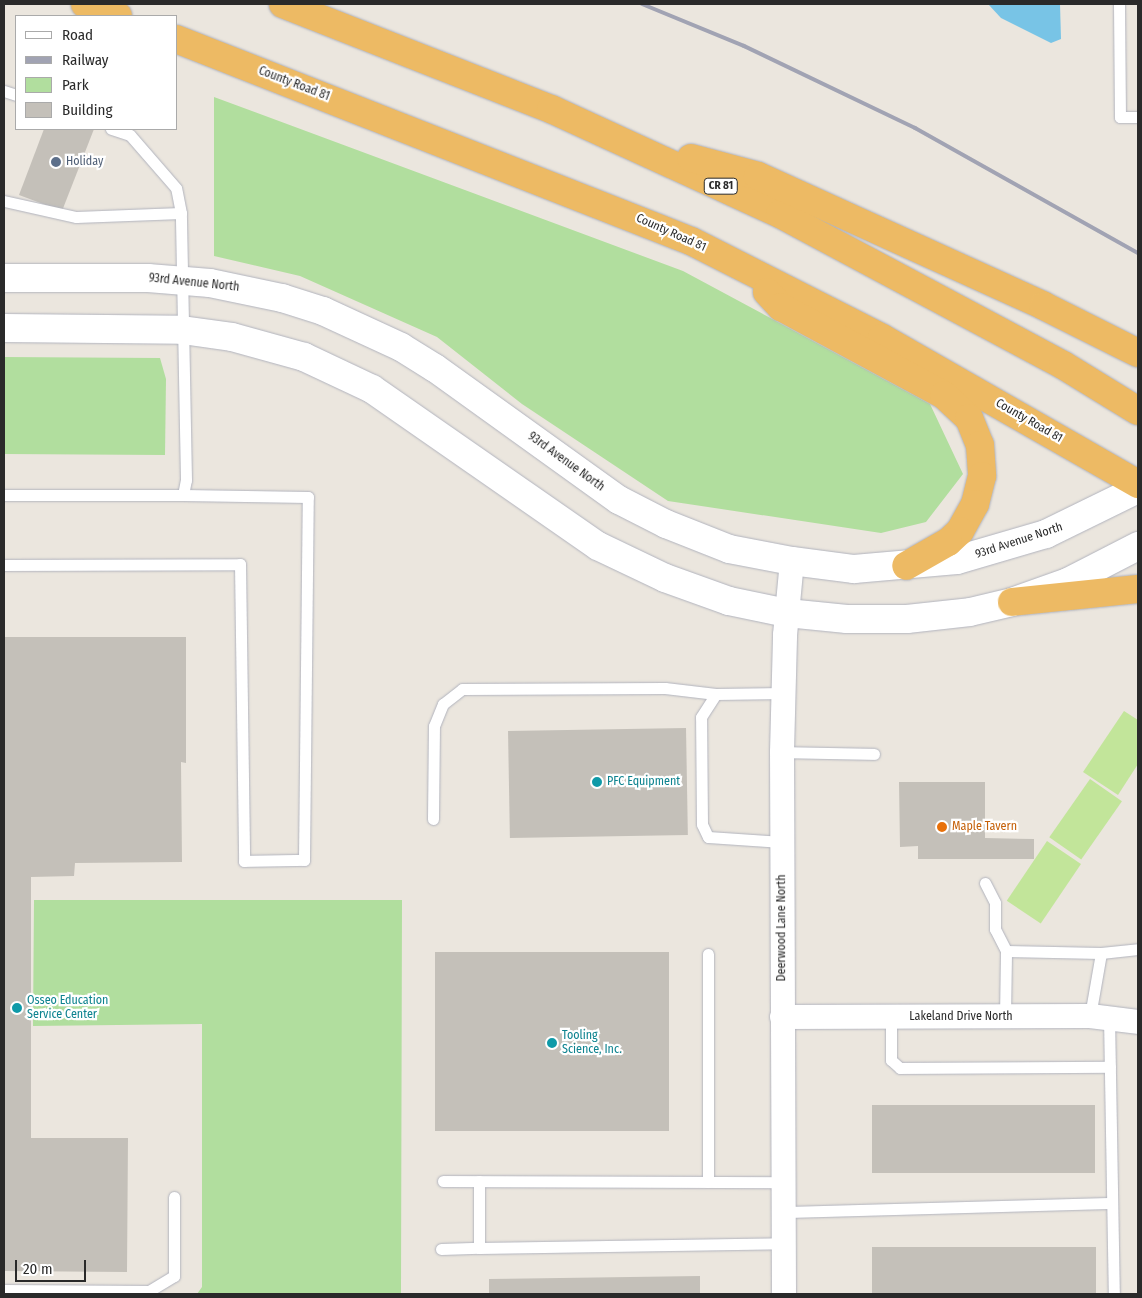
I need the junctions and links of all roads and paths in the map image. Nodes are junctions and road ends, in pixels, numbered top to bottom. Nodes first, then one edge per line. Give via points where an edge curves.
1 (85, 4) edge
2 (283, 4) edge
3 (1119, 4) edge
4 (115, 15) edge
5 (178, 40) edge
6 (1138, 117) edge
7 (114, 130) edge
8 (610, 136) junction
9 (4, 201) edge
10 (181, 213) junction
11 (744, 268) junction
12 (4, 278) edge
13 (183, 280) junction
14 (4, 328) edge
15 (182, 330) junction
16 (1138, 353) edge
17 (1138, 411) edge
18 (1138, 484) edge
19 (1138, 489) edge
20 (4, 495) edge
21 (183, 495) junction
22 (1138, 546) edge
23 (792, 561) junction
24 (4, 565) edge
25 (906, 566) junction
26 (1138, 588) edge
27 (1012, 602) junction
28 (787, 613) junction
29 (784, 693) junction
30 (716, 694) junction
31 (782, 752) junction
32 (874, 754) dead end
33 (433, 819) dead end
34 (782, 842) junction
35 (985, 882) dead end
36 (1138, 949) edge
37 (1006, 951) junction
38 (1101, 953) junction
39 (708, 954) dead end
40 (1099, 1016) junction
41 (782, 1017) junction
42 (891, 1017) junction
43 (1005, 1017) junction
44 (1138, 1022) edge
45 (1110, 1068) junction
46 (443, 1181) dead end
47 (479, 1181) junction
48 (708, 1182) junction
49 (783, 1182) junction
50 (174, 1197) dead end
51 (1112, 1204) junction
52 (784, 1212) junction
53 (784, 1243) junction
54 (480, 1248) junction
55 (441, 1249) dead end
56 (4, 1290) edge
57 (784, 1294) edge
58 (1114, 1294) edge

1 - 4 highway
2 - 8 highway, CR 81
3 - 6 lane via 1120,117
5 - 11 highway, County Road 81 via 634,217
7 - 10 lane via 130,136 176,188
8 - 16 highway via 758,176 1044,306
8 - 17 highway, CR 81 via 780,214 1054,361
9 - 10 lane via 76,217
10 - 13 lane
11 - 18 highway, County Road 81 via 882,338
11 - 25 highway via 781,307 944,395 969,418 980,445 982,476 975,504 960,531 948,542
12 - 13 street, 93rd Avenue North
13 - 15 lane
13 - 23 street, 93rd Avenue North via 238,287 282,298 365,329 435,368 619,500 666,524 729,549
14 - 15 street
15 - 21 lane via 186,480
15 - 28 street via 270,346 304,357 355,381 427,424 598,546 665,578 729,601
19 - 25 street, 93rd Avenue North via 1054,531 996,551
20 - 21 lane
21 - 24 lane via 308,497 304,860 244,861 240,564
22 - 27 street via 1068,582
23 - 25 street, 93rd Avenue North via 854,569
23 - 28 street, Deerwood Lane North
26 - 27 highway
27 - 28 street via 970,612 907,619 847,619
28 - 29 street, Deerwood Lane North
29 - 30 lane
29 - 31 street, Deerwood Lane North
30 - 33 lane via 664,688 462,689 443,704 434,726
30 - 34 lane via 701,717 702,824 708,837 721,840
31 - 32 lane
31 - 34 street, Deerwood Lane North
34 - 41 street, Deerwood Lane North
35 - 37 lane via 995,903 995,930
36 - 38 lane
37 - 38 lane
37 - 43 lane
38 - 40 lane
39 - 48 lane
40 - 43 street, Lakeland Drive North
40 - 44 street, Lakeland Drive North
40 - 45 lane
41 - 42 street, Lakeland Drive North
41 - 49 street, Deerwood Lane North
42 - 43 street, Lakeland Drive North
42 - 45 lane via 891,1060 900,1068
45 - 51 lane
46 - 47 lane
47 - 48 lane
47 - 54 lane
48 - 49 lane
49 - 52 street, Deerwood Lane North
50 - 56 lane via 174,1276 149,1291
51 - 52 lane
51 - 58 lane
52 - 53 street, Deerwood Lane North
53 - 54 lane
53 - 57 street, Deerwood Lane North
54 - 55 lane

